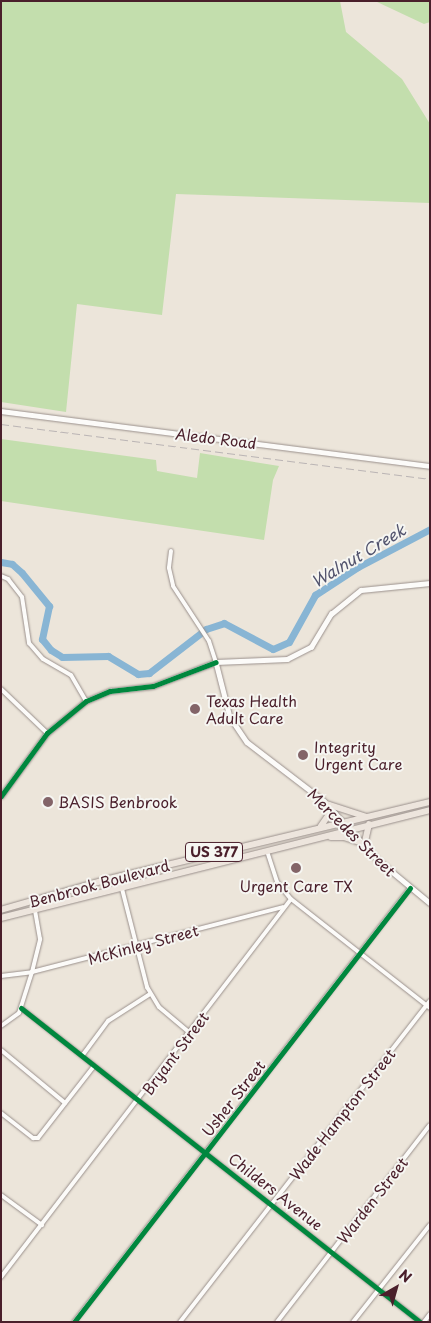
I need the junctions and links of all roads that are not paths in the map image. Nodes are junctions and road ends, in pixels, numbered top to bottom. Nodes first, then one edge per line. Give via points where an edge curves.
1 (1, 411) edge
2 (430, 466) edge
3 (172, 551) dead end
4 (1, 576) edge
5 (430, 583) edge
6 (216, 662) junction
7 (1, 689) edge
8 (86, 701) junction
9 (47, 734) junction
10 (1, 796) edge
11 (430, 802) edge
12 (328, 805) junction
13 (430, 810) edge
14 (367, 816) junction
15 (343, 821) junction
16 (369, 825) junction
17 (321, 826) junction
18 (350, 830) junction
19 (324, 836) junction
20 (363, 845) junction
21 (267, 851) junction
22 (119, 877) junction
23 (123, 887) junction
24 (410, 888) junction
25 (291, 899) junction
26 (430, 903) edge
27 (283, 907) junction
28 (1, 910) edge
29 (35, 910) junction
30 (1, 918) edge
31 (137, 946) junction
32 (360, 953) junction
33 (32, 972) junction
34 (1, 976) edge
35 (150, 994) junction
36 (430, 1001) edge
37 (428, 1006) edge
38 (21, 1008) junction
39 (1, 1026) edge
40 (190, 1033) junction
41 (1, 1050) edge
42 (82, 1056) junction
43 (94, 1066) junction
44 (139, 1100) junction
45 (65, 1103) junction
46 (1, 1113) edge
47 (430, 1126) edge
48 (206, 1152) junction
49 (1, 1195) edge
50 (272, 1204) junction
51 (42, 1225) junction
52 (430, 1226) edge
53 (332, 1251) junction
54 (1, 1277) edge
55 (379, 1288) junction
56 (430, 1314) edge
57 (74, 1322) edge
58 (180, 1322) edge
59 (277, 1322) edge
60 (353, 1322) edge
61 (422, 1322) edge

1 - 2 street, Aledo Road
3 - 6 street via 170,576 211,646
4 - 8 street via 8,579 22,597 29,643 44,659 71,676
5 - 6 street via 361,590 331,614 311,647 287,659
6 - 8 street via 153,686 110,691
6 - 12 street, Mercedes Street via 230,717 237,730 265,758
7 - 9 street
8 - 9 street
9 - 10 street
11 - 14 highway, Benbrook Boulevard / US 377
12 - 14 highway
12 - 15 street, Mercedes Street
12 - 17 highway via 328,816
13 - 16 highway, Benbrook Boulevard / US 377
14 - 15 highway, Benbrook Boulevard / US 377
15 - 17 highway, Benbrook Boulevard / US 377
15 - 18 street, Mercedes Street
16 - 18 highway, Benbrook Boulevard / US 377
16 - 20 highway
17 - 22 highway, Benbrook Boulevard / US 377
18 - 19 highway, Benbrook Boulevard / US 377
18 - 20 street, Mercedes Street
19 - 20 highway via 344,837
19 - 21 highway, Benbrook Boulevard / US 377
20 - 24 street, Mercedes Street
21 - 23 highway, Benbrook Boulevard / US 377
21 - 25 street via 276,882
22 - 23 street
22 - 28 highway, Benbrook Boulevard / US 377
23 - 29 highway, Benbrook Boulevard / US 377
23 - 31 street
24 - 26 street, Mercedes Street
24 - 32 street, Usher Street
25 - 27 street, Bryant Street
25 - 32 street
27 - 31 street, McKinley Street
27 - 40 street, Bryant Street
29 - 30 highway, Benbrook Boulevard / US 377
29 - 33 street via 40,939
31 - 33 street, McKinley Street
31 - 35 street
32 - 37 street
32 - 48 street, Usher Street
33 - 34 street, McKinley Street
33 - 38 street
35 - 40 street via 159,1007
35 - 42 street via 108,1021
36 - 37 street, Wade Hampton Street
37 - 50 street, Wade Hampton Street
38 - 39 street
38 - 42 street, Childers Avenue
40 - 44 street, Bryant Street
41 - 45 street
42 - 43 street, Childers Avenue
43 - 44 street, Childers Avenue
43 - 45 street
44 - 48 street, Childers Avenue
44 - 51 street, Bryant Street
45 - 46 street via 38,1138 33,1138
47 - 53 street, Warden Street
48 - 50 street, Childers Avenue
48 - 57 street, Usher Street
49 - 51 street
50 - 53 street, Childers Avenue
50 - 58 street, Wade Hampton Street
51 - 54 street, Bryant Street
52 - 55 street
53 - 55 street, Childers Avenue
53 - 59 street, Warden Street
55 - 60 street
55 - 61 street, Childers Avenue
56 - 61 street

